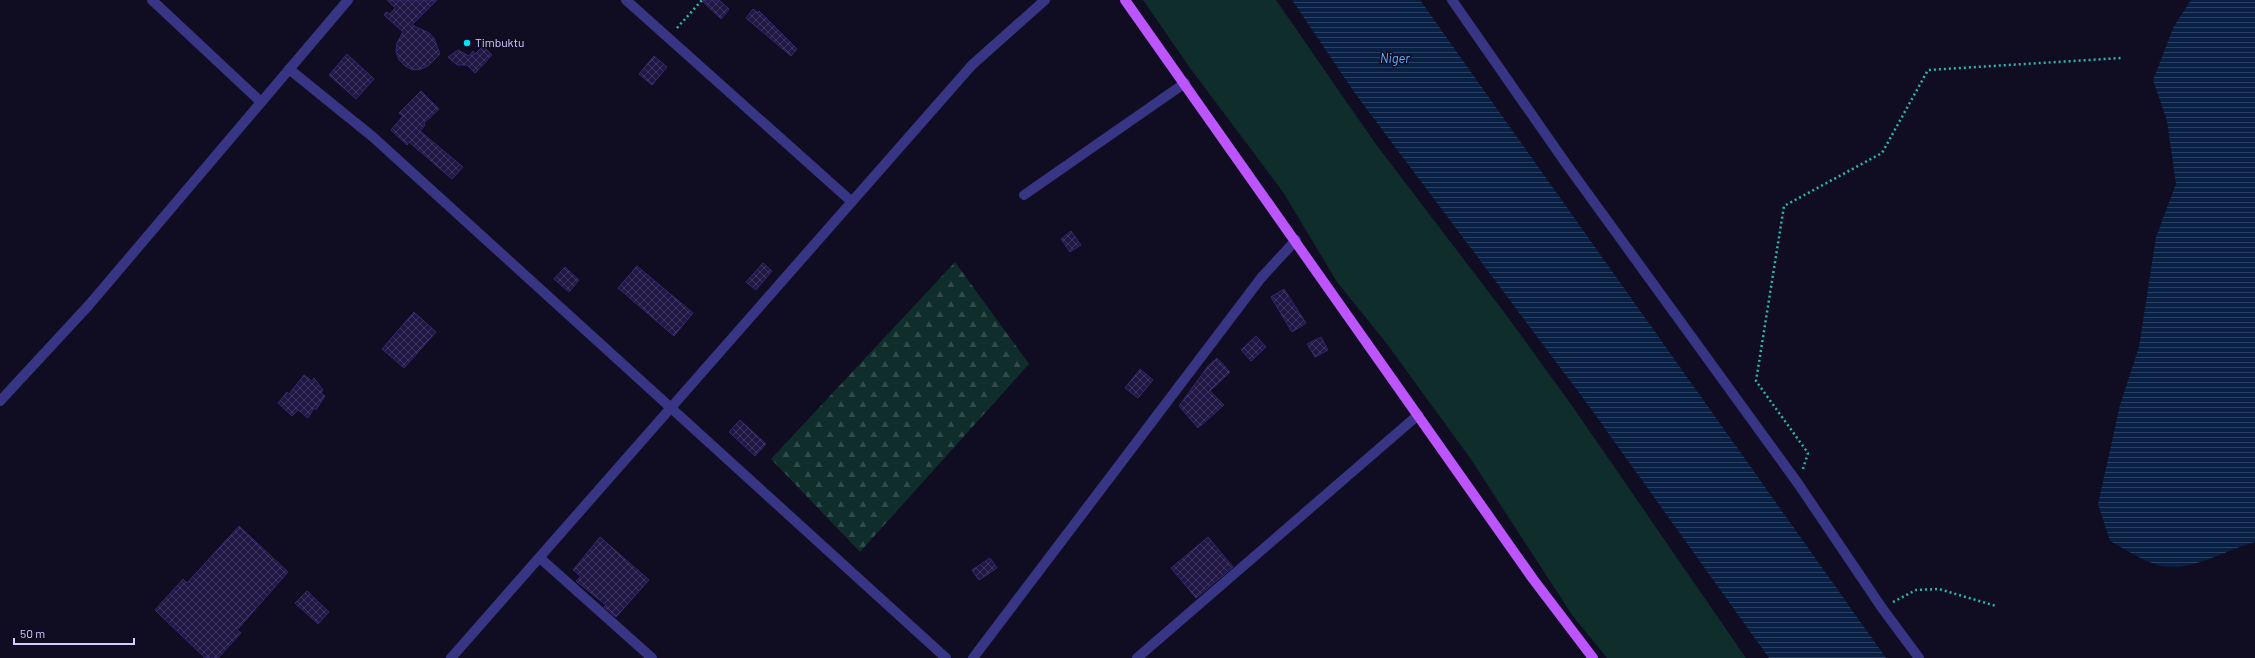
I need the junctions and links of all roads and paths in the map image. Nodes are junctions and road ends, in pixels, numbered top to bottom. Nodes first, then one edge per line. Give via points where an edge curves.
1 (152, 0) edge
2 (348, 0) edge
3 (626, 0) edge
4 (702, 0) edge
5 (1045, 0) edge
6 (1125, 0) edge
7 (1452, 0) edge
8 (669, 38) junction
9 (2121, 58) dead end
10 (289, 69) junction
11 (1185, 83) junction
12 (261, 102) junction
13 (1024, 194) dead end
14 (852, 202) junction
15 (1296, 240) junction
16 (0, 400) edge
17 (671, 408) junction
18 (1418, 416) junction
19 (1799, 485) junction
20 (540, 558) junction
21 (1996, 606) dead end
22 (1882, 608) junction
23 (451, 658) edge
24 (652, 658) edge
25 (946, 658) edge
26 (973, 658) edge
27 (1137, 658) edge
28 (1593, 658) edge
29 (1919, 658) edge

1 - 12 street
2 - 10 street
3 - 8 street
4 - 8 path
5 - 14 street via 972,65
6 - 11 main road
7 - 19 street via 1567,165
8 - 14 street
9 - 19 path via 1928,70 1882,152 1784,206 1756,381 1808,453
10 - 12 street
10 - 17 street via 374,137
11 - 13 street
11 - 15 main road
12 - 16 street via 89,306
14 - 17 street
15 - 18 main road
15 - 26 street via 1261,278
17 - 20 street
17 - 25 street
18 - 27 street
18 - 28 main road via 1533,579
19 - 22 street
20 - 23 street
20 - 24 street
21 - 22 path via 1939,589 1916,590
22 - 29 street

